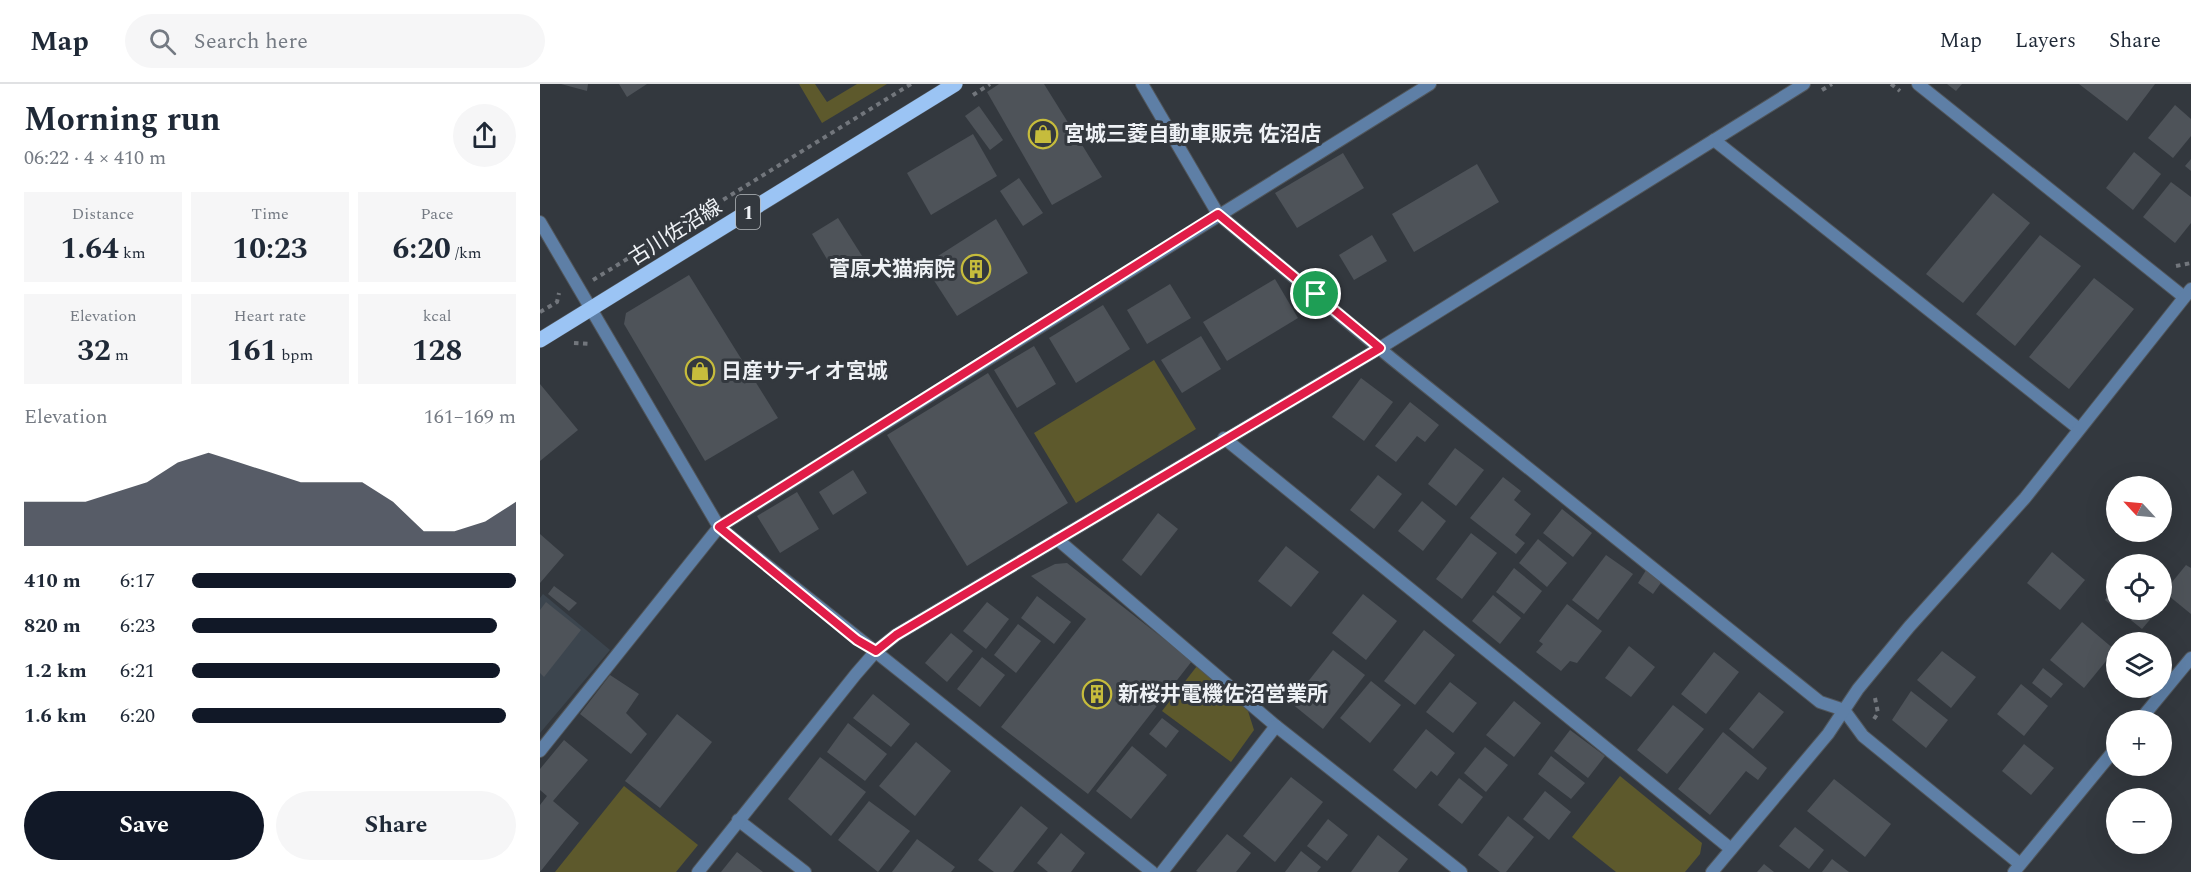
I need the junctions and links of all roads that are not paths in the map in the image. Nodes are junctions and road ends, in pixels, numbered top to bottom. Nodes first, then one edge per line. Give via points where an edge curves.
1 (955, 84) edge
2 (1142, 84) edge
3 (1430, 84) edge
4 (1804, 84) edge
5 (1918, 84) edge
6 (1714, 140) junction
7 (1218, 214) junction
8 (540, 222) edge
9 (2187, 293) edge
10 (591, 309) junction
11 (540, 340) edge
12 (1380, 348) junction
13 (2079, 429) junction
14 (1224, 438) junction
15 (719, 527) junction
16 (1057, 539) junction
17 (876, 651) junction
18 (2191, 658) edge
19 (1844, 710) junction
20 (2147, 710) edge
21 (1276, 726) junction
22 (540, 751) edge
23 (2106, 760) edge
24 (738, 820) junction
25 (1731, 849) junction
26 (2017, 868) edge
27 (698, 872) edge
28 (806, 872) edge
29 (1152, 872) edge
30 (1162, 872) edge
31 (1461, 872) edge
32 (1712, 872) edge

1 - 10 main road, 古川佐沼線 / 1
2 - 7 street
3 - 7 street
4 - 6 street
5 - 9 street
6 - 12 street
6 - 13 street
7 - 12 street
7 - 15 street
8 - 10 street
9 - 13 street
10 - 11 main road, 古川佐沼線 / 1
10 - 15 street
12 - 14 street
12 - 19 street via 1820,702
13 - 19 street via 2025,498 1909,627
14 - 16 street
14 - 25 street
15 - 17 street via 857,640
15 - 22 street
16 - 17 street via 896,635
16 - 21 street
17 - 24 street
17 - 29 street
18 - 20 street
19 - 25 street
19 - 26 street via 1863,736
21 - 30 street
21 - 31 street
23 - 26 street
24 - 27 street
24 - 28 street
25 - 32 street

